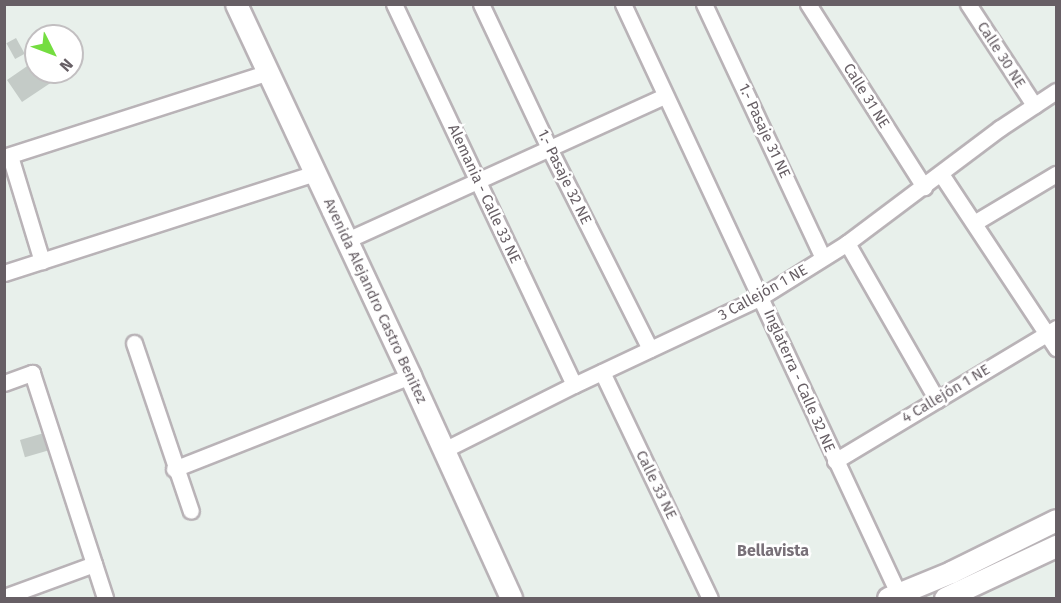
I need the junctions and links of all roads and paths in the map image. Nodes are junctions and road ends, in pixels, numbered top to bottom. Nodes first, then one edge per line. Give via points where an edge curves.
1 (236, 4) edge
2 (394, 4) edge
3 (481, 4) edge
4 (623, 4) edge
5 (704, 4) edge
6 (808, 4) edge
7 (968, 4) edge
8 (268, 72) junction
9 (1056, 91) edge
10 (665, 96) junction
11 (1034, 105) junction
12 (549, 148) junction
13 (7, 157) edge
14 (316, 173) junction
15 (941, 174) junction
16 (1056, 174) edge
17 (477, 179) junction
18 (924, 187) junction
19 (974, 223) junction
20 (348, 240) junction
21 (848, 243) junction
22 (823, 258) junction
23 (42, 261) junction
24 (4, 273) edge
25 (760, 297) junction
26 (1052, 331) edge
27 (134, 343) dead end
28 (1056, 348) edge
29 (650, 349) junction
30 (602, 372) junction
31 (410, 376) junction
32 (4, 383) edge
33 (574, 385) junction
34 (937, 400) junction
35 (444, 450) junction
36 (835, 461) junction
37 (174, 469) junction
38 (190, 510) dead end
39 (1056, 520) edge
40 (1056, 546) edge
41 (94, 564) junction
42 (894, 596) edge
43 (4, 597) edge
44 (105, 598) edge
45 (511, 598) edge
46 (711, 598) edge
47 (945, 598) edge

1 - 8 street, Avenida Alejandro Castro Benitez
2 - 17 street, Alemania - Calle 33 NE
3 - 12 street, 1.- Pasaje 32 NE
4 - 10 street, Inglaterra - Calle 32 NE
5 - 22 street, 1.- Pasaje 31 NE
6 - 18 street, Calle 31 NE
7 - 11 street, Calle 30 NE
8 - 13 street
8 - 14 street, Avenida Alejandro Castro Benitez
9 - 11 street, 3 Callejón 1 NE
10 - 12 street
10 - 25 street, Inglaterra - Calle 32 NE
11 - 15 street, 3 Callejón 1 NE
12 - 17 street
12 - 29 street, 1.- Pasaje 32 NE
13 - 23 street
14 - 20 street, Avenida Alejandro Castro Benitez
14 - 23 street
15 - 18 street, 3 Callejón 1 NE
15 - 19 street
16 - 19 street
17 - 20 street
17 - 33 street, Alemania - Calle 33 NE
18 - 21 street, 3 Callejón 1 NE
19 - 26 street
20 - 31 street, Avenida Alejandro Castro Benitez
21 - 22 street, 3 Callejón 1 NE
21 - 34 street
22 - 25 street, 3 Callejón 1 NE
23 - 24 street
25 - 29 street, 3 Callejón 1 NE
25 - 36 street, Inglaterra - Calle 32 NE
26 - 28 street
26 - 34 street, 4 Callejón 1 NE
27 - 37 street
29 - 30 street, 3 Callejón 1 NE
30 - 33 street, 3 Callejón 1 NE
30 - 46 street, Calle 33 NE
31 - 35 street, Avenida Alejandro Castro Benitez
31 - 37 street
32 - 41 street via 32,373
33 - 35 street, 3 Callejón 1 NE
34 - 36 street, 4 Callejón 1 NE
35 - 45 street, Avenida Alejandro Castro Benitez
36 - 42 street, Inglaterra - Calle 32 NE
37 - 38 street
39 - 42 street
40 - 47 street
41 - 43 street
41 - 44 street

